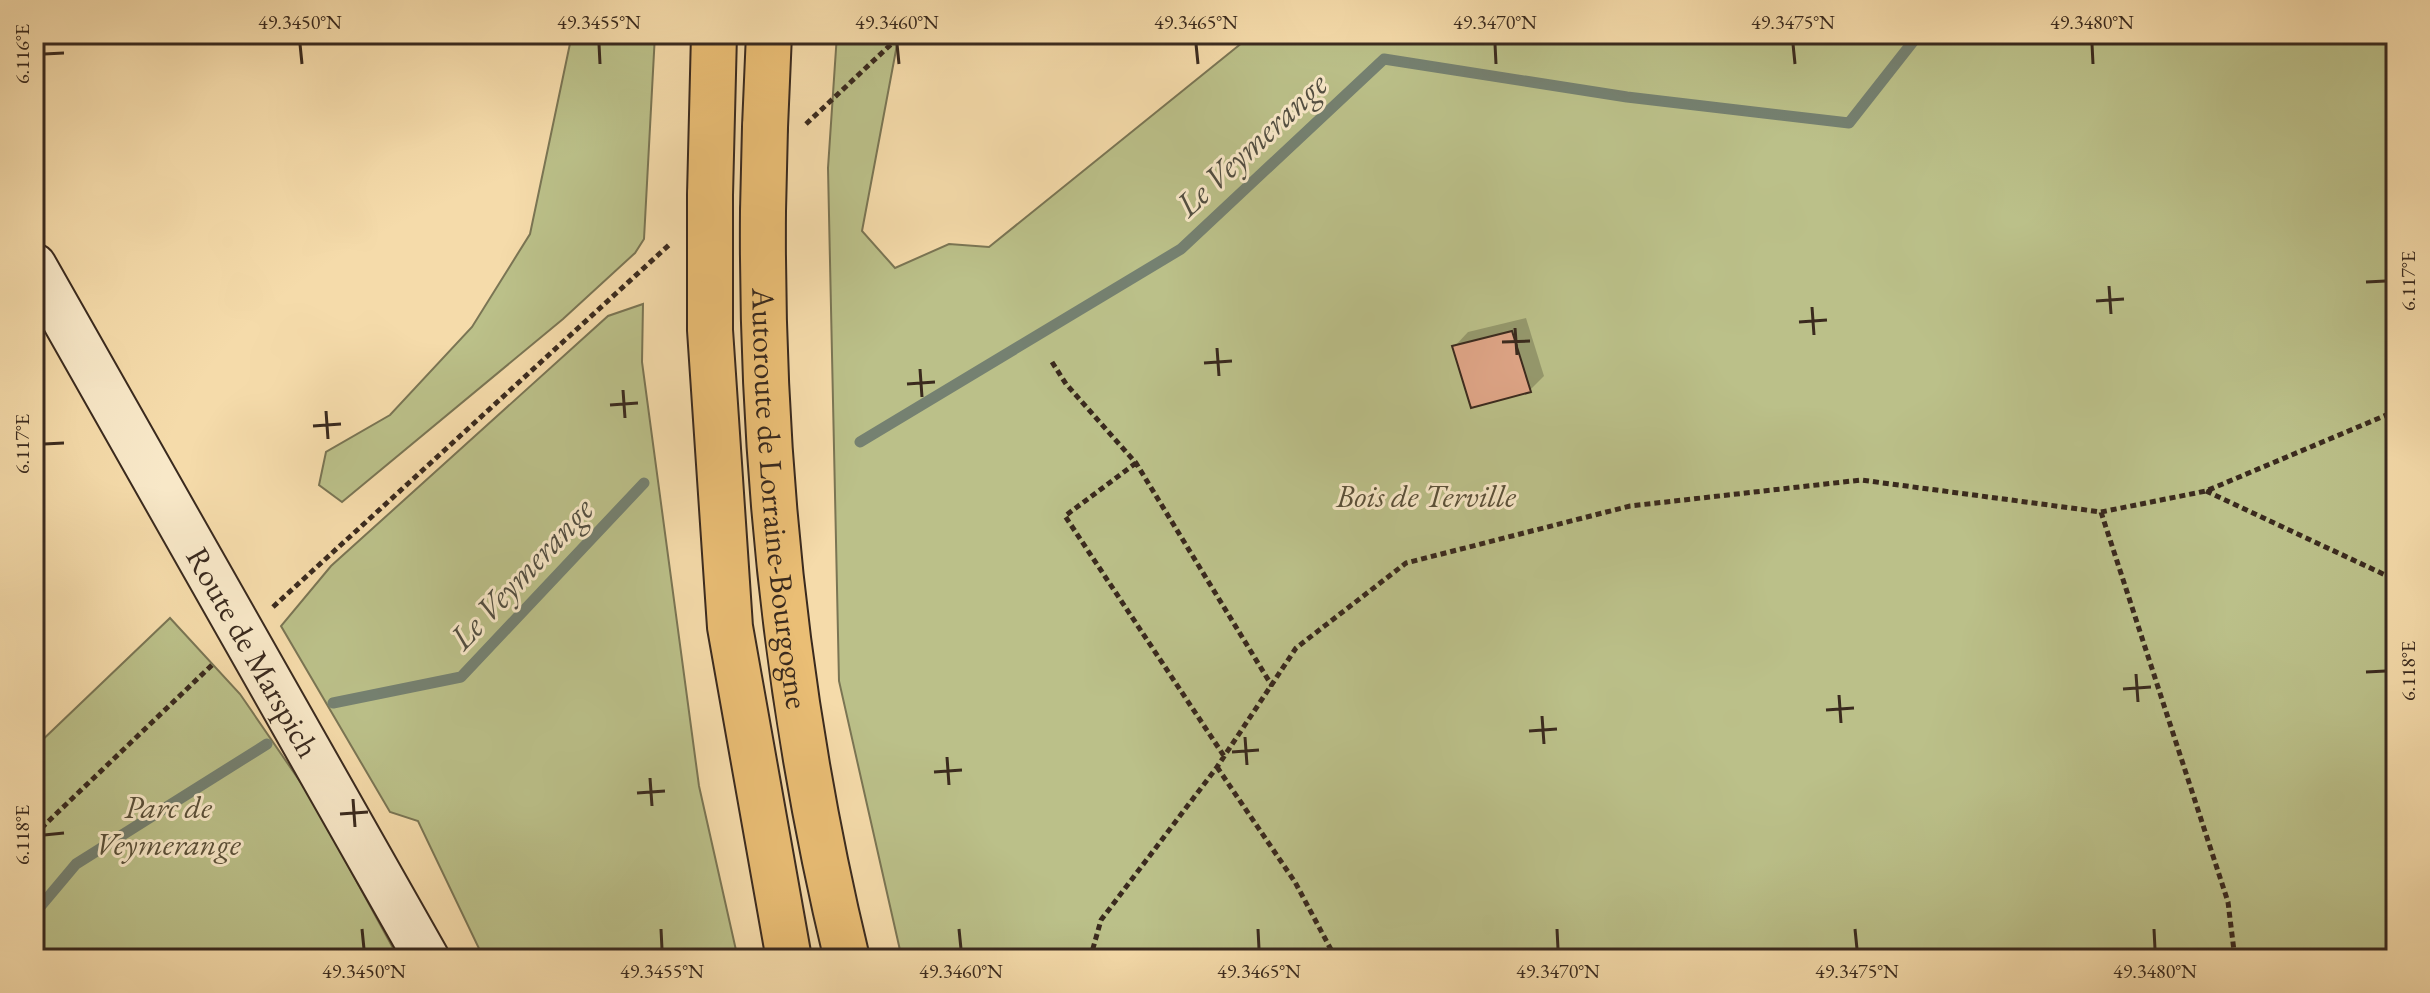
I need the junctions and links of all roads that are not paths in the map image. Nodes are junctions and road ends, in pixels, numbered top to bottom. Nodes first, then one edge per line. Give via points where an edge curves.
1 (714, 34) edge
2 (769, 34) edge
3 (785, 34) edge
4 (766, 81) junction
5 (34, 239) edge
6 (34, 266) edge
7 (79, 344) junction
8 (427, 959) edge
9 (789, 959) edge
10 (847, 959) edge

1 - 9 highway, Autoroute de Lorraine-Bourgogne, bridge via 710,330 730,627
2 - 4 highway, Autoroute de Lorraine-Bourgogne
3 - 4 highway
4 - 10 highway, Autoroute de Lorraine-Bourgogne, bridge via 767,402 794,683
5 - 7 main road
6 - 7 main road
7 - 8 main road, Route de Marspich

